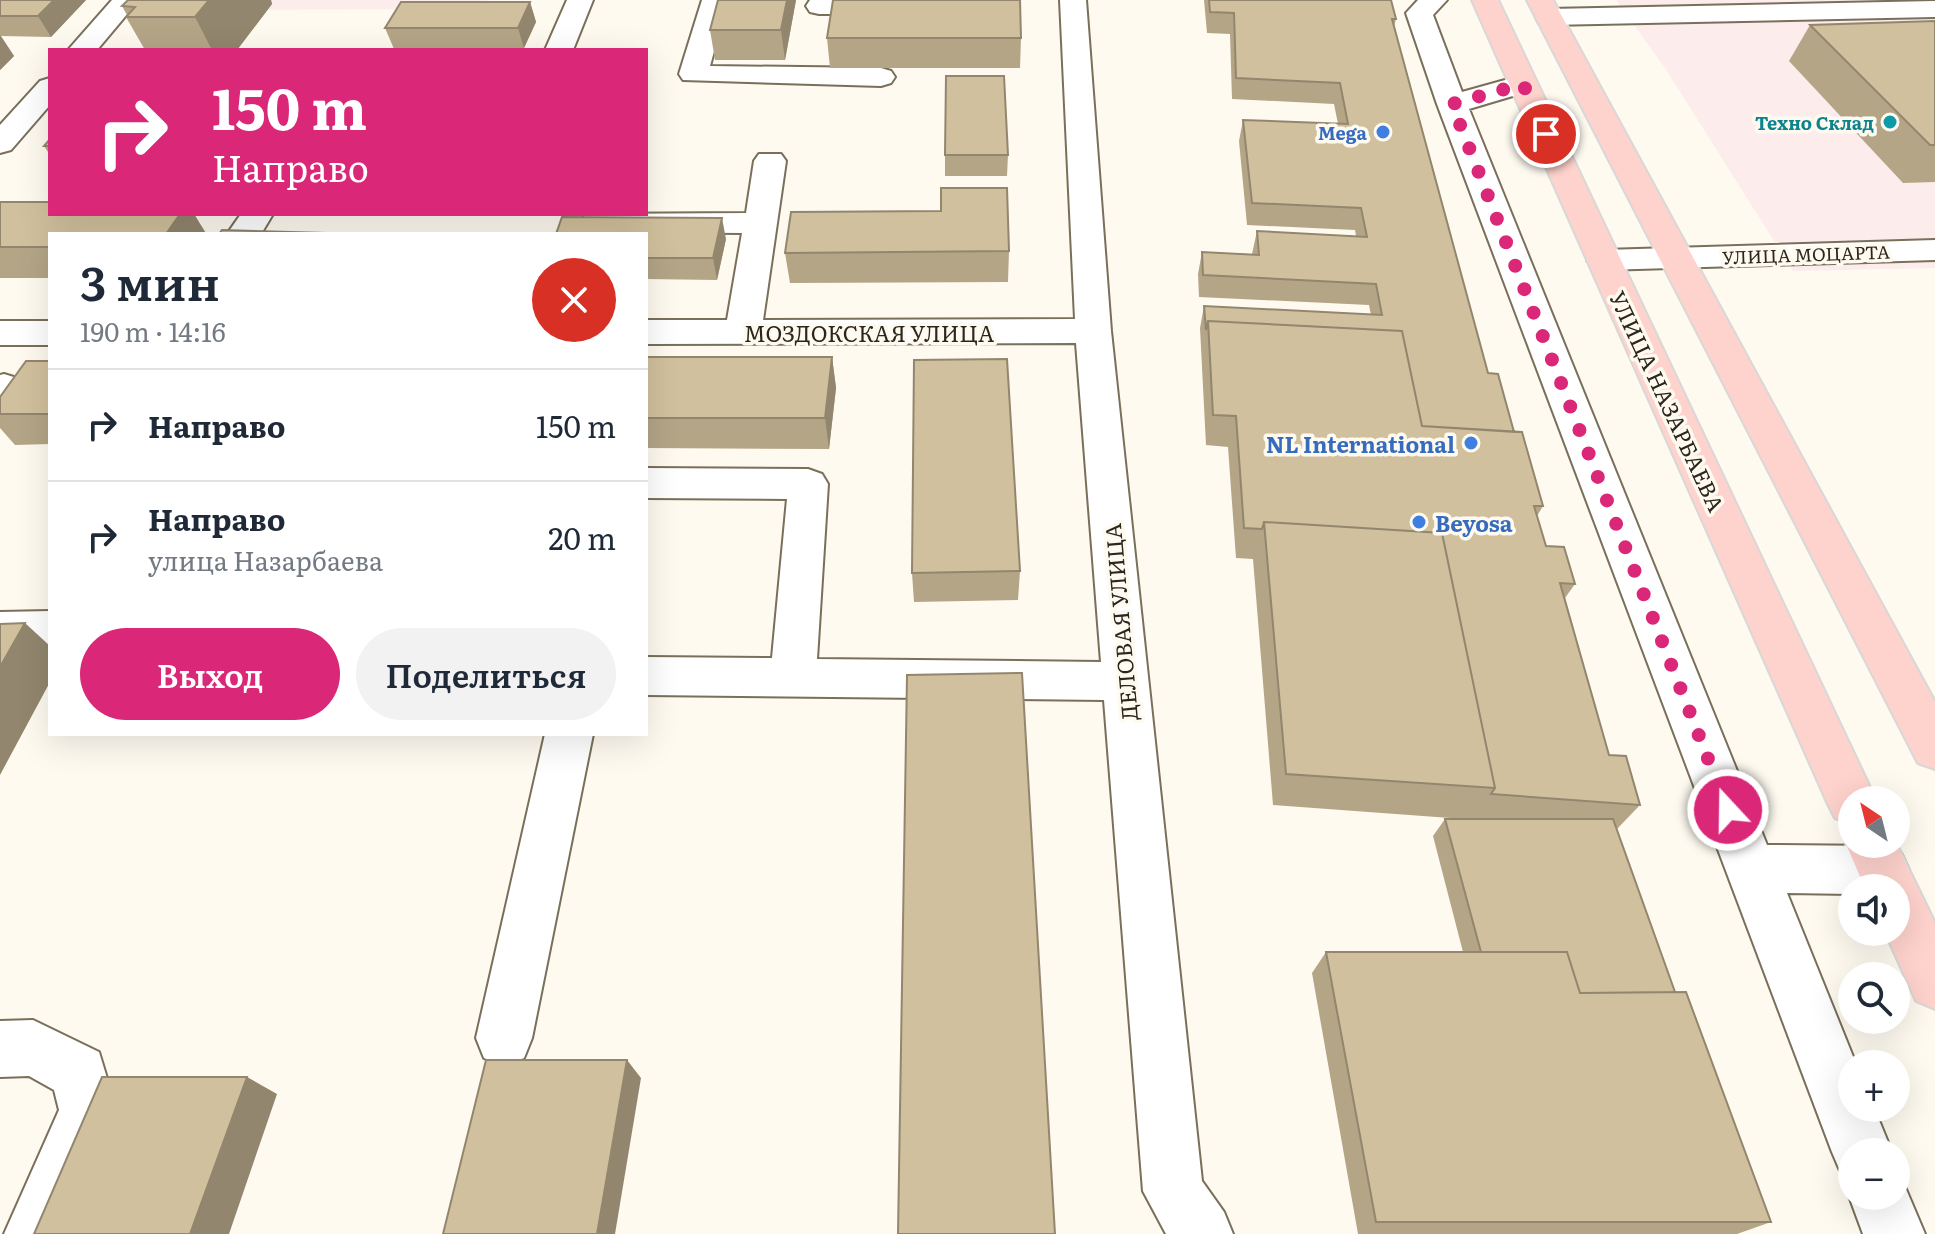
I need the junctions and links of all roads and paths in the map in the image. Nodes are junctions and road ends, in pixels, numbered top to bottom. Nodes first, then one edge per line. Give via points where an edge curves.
1 (126, 0) edge
2 (580, 0) edge
3 (715, 0) edge
4 (960, 0) edge
5 (1073, 0) edge
6 (1434, 0) edge
7 (1485, 0) edge
8 (820, 3) edge
9 (1545, 8) edge
10 (1935, 9) edge
11 (84, 48) edge
12 (560, 48) edge
13 (812, 53) junction
14 (881, 77) dead end
15 (1523, 84) junction
16 (48, 89) edge
17 (1452, 104) junction
18 (0, 144) edge
19 (770, 161) dead end
20 (600, 216) edge
21 (760, 223) junction
22 (1935, 250) edge
23 (1676, 258) junction
24 (1604, 260) junction
25 (1093, 331) junction
26 (648, 332) edge
27 (743, 332) junction
28 (0, 333) edge
29 (48, 333) edge
30 (648, 483) edge
31 (48, 629) edge
32 (0, 630) edge
33 (648, 676) edge
34 (793, 677) junction
35 (1125, 681) junction
36 (569, 736) edge
37 (1935, 748) edge
38 (1845, 786) edge
39 (1751, 869) junction
40 (1864, 874) edge
41 (1910, 927) edge
42 (1935, 982) edge
43 (504, 1038) dead end
44 (0, 1049) edge
45 (1857, 1138) edge
46 (1885, 1210) edge
47 (35, 1234) edge
48 (1202, 1234) edge
49 (1894, 1234) edge

1 - 11 street
2 - 12 street
3 - 13 street via 693,74
4 - 8 street via 960,6
5 - 25 street, ДЕЛОВАЯ УЛИЦА
6 - 17 street via 1419,13
7 - 15 main road, УЛИЦА НАЗАРБАЕВА
8 - 13 street
9 - 10 street
9 - 23 main road
13 - 14 street
15 - 17 street
15 - 24 main road, УЛИЦА НАЗАРБАЕВА
16 - 18 street
17 - 39 street
19 - 21 street
20 - 21 street via 598,222
21 - 27 street
22 - 23 street, УЛИЦА МОЦАРТА
23 - 24 street, УЛИЦА МОЦАРТА
23 - 37 main road
24 - 38 main road, УЛИЦА НАЗАРБАЕВА
25 - 27 street, МОЗДОКСКАЯ УЛИЦА
25 - 35 street, ДЕЛОВАЯ УЛИЦА
26 - 27 street, МОЗДОКСКАЯ УЛИЦА
28 - 29 street
30 - 34 street via 808,484
31 - 32 street
33 - 34 street
34 - 35 street
35 - 48 street, ДЕЛОВАЯ УЛИЦА via 1173,1191
36 - 43 street
39 - 40 street
39 - 45 street
41 - 42 main road
44 - 47 street via 33,1048 79,1072 88,1111
46 - 49 street

